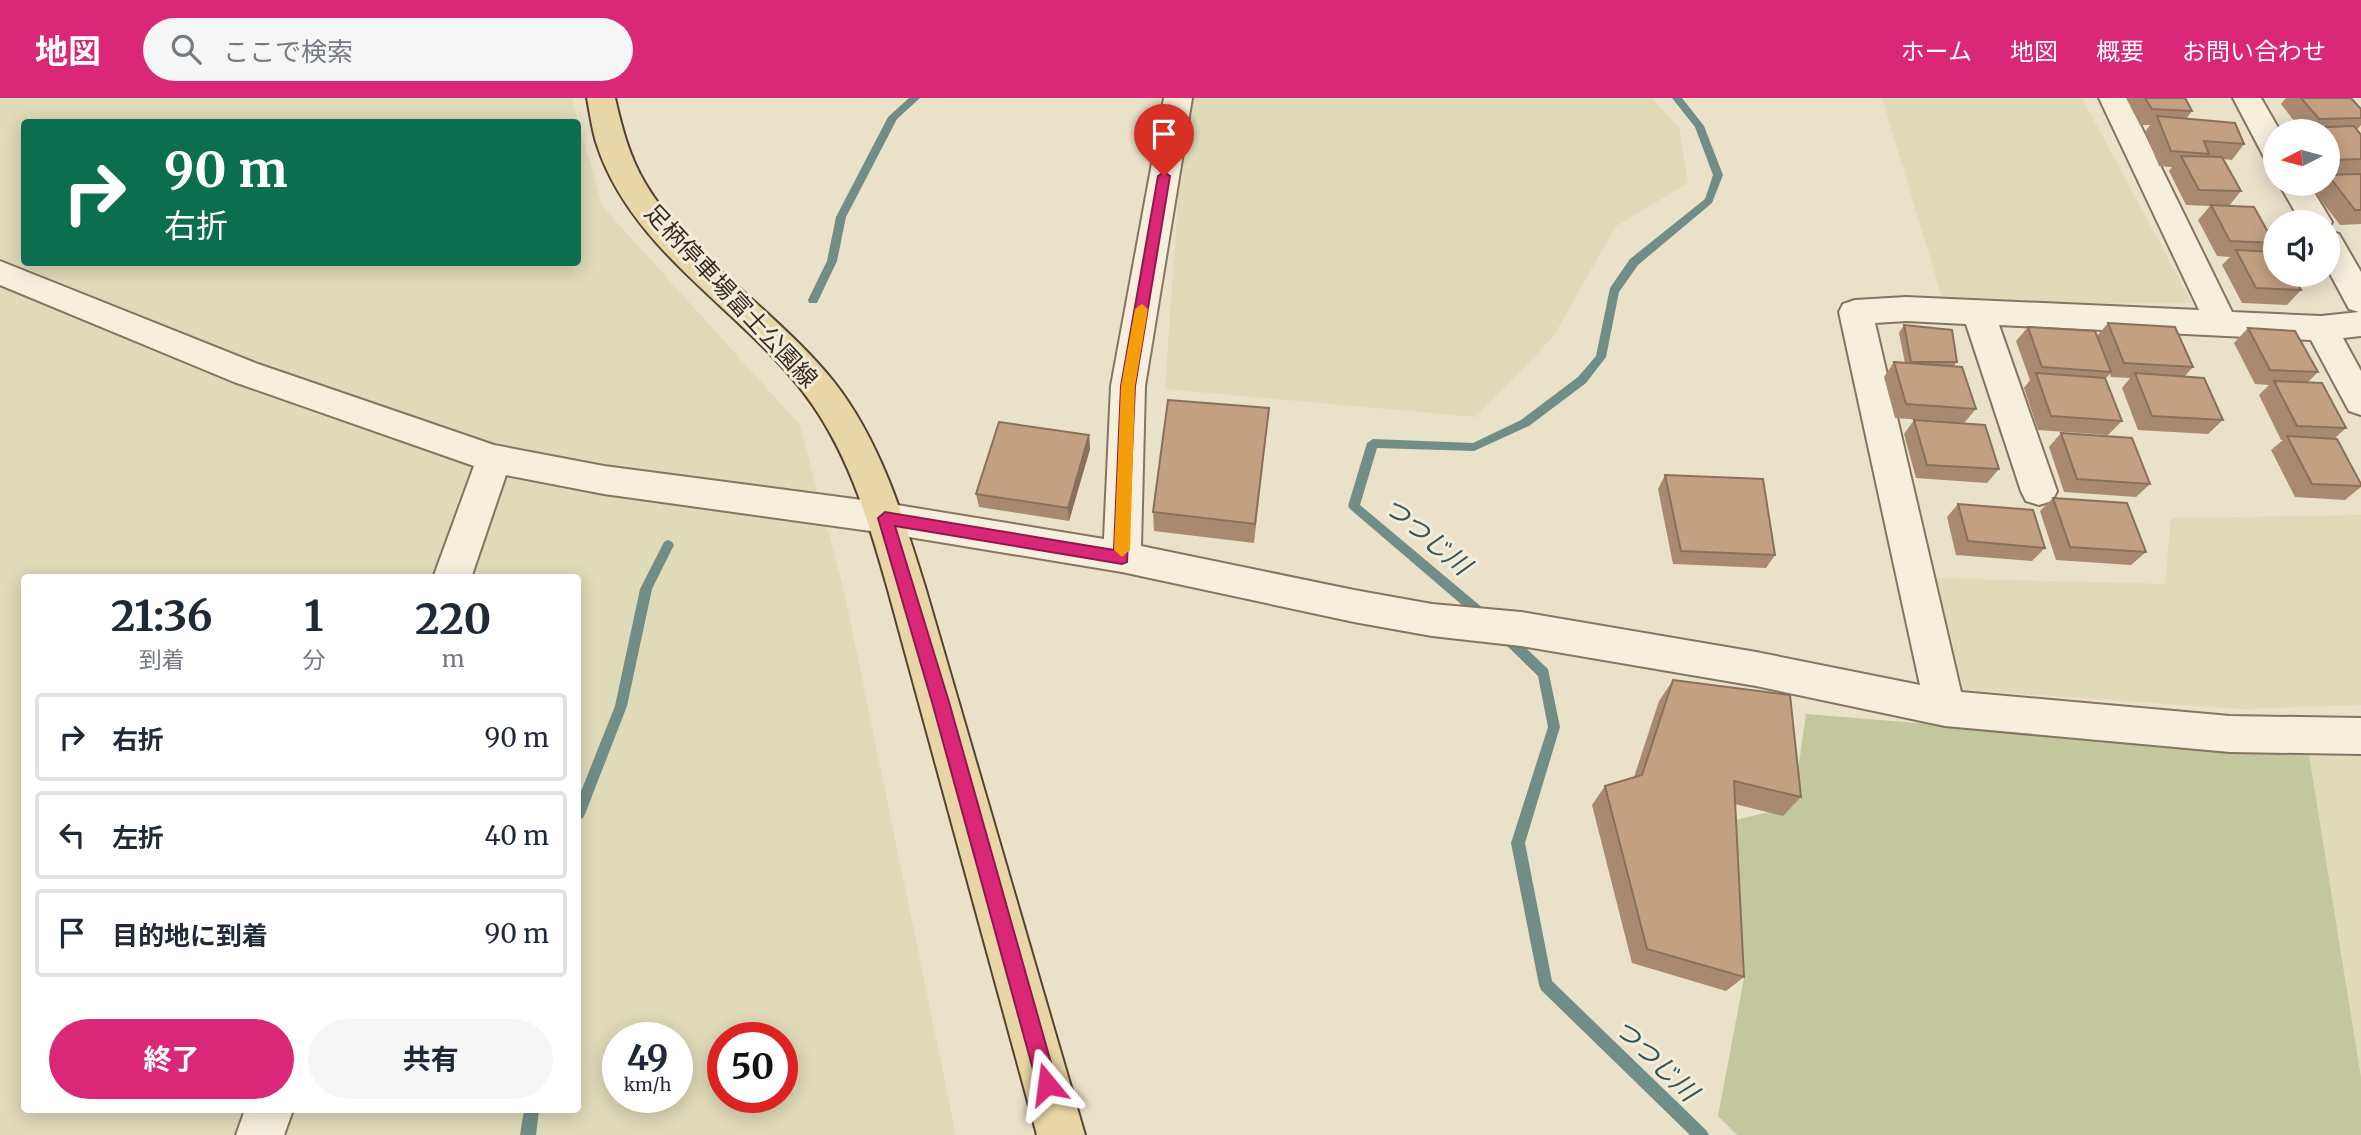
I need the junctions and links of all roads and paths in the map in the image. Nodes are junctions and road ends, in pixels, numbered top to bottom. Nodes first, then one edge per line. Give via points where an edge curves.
1 (601, 98) edge
2 (1178, 98) edge
3 (2113, 98) edge
4 (2247, 98) edge
5 (2263, 128) edge
6 (2340, 263) edge
7 (0, 272) edge
8 (2361, 301) edge
9 (1979, 314) junction
10 (2361, 324) edge
11 (2222, 325) junction
12 (2321, 328) junction
13 (2361, 402) edge
14 (494, 459) junction
15 (2039, 491) dead end
16 (885, 518) junction
17 (1122, 557) junction
18 (453, 574) edge
19 (1945, 708) junction
20 (2361, 736) edge
21 (267, 1113) edge
22 (260, 1135) edge
23 (1061, 1135) edge

1 - 16 main road, 足柄停車場富士公園線 via 619,166 648,213 824,393 858,454
2 - 17 street via 1128,386
3 - 11 street
4 - 5 street
6 - 8 street
7 - 14 street via 246,373
9 - 11 street
9 - 15 street
9 - 19 street via 1906,309 1855,312
10 - 12 street
11 - 12 street
12 - 13 street
14 - 16 street via 604,480
14 - 18 street
16 - 17 street
16 - 23 main road, 足柄停車場富士公園線
17 - 19 street via 1354,606 1756,669
19 - 20 street via 2230,734
21 - 22 street

